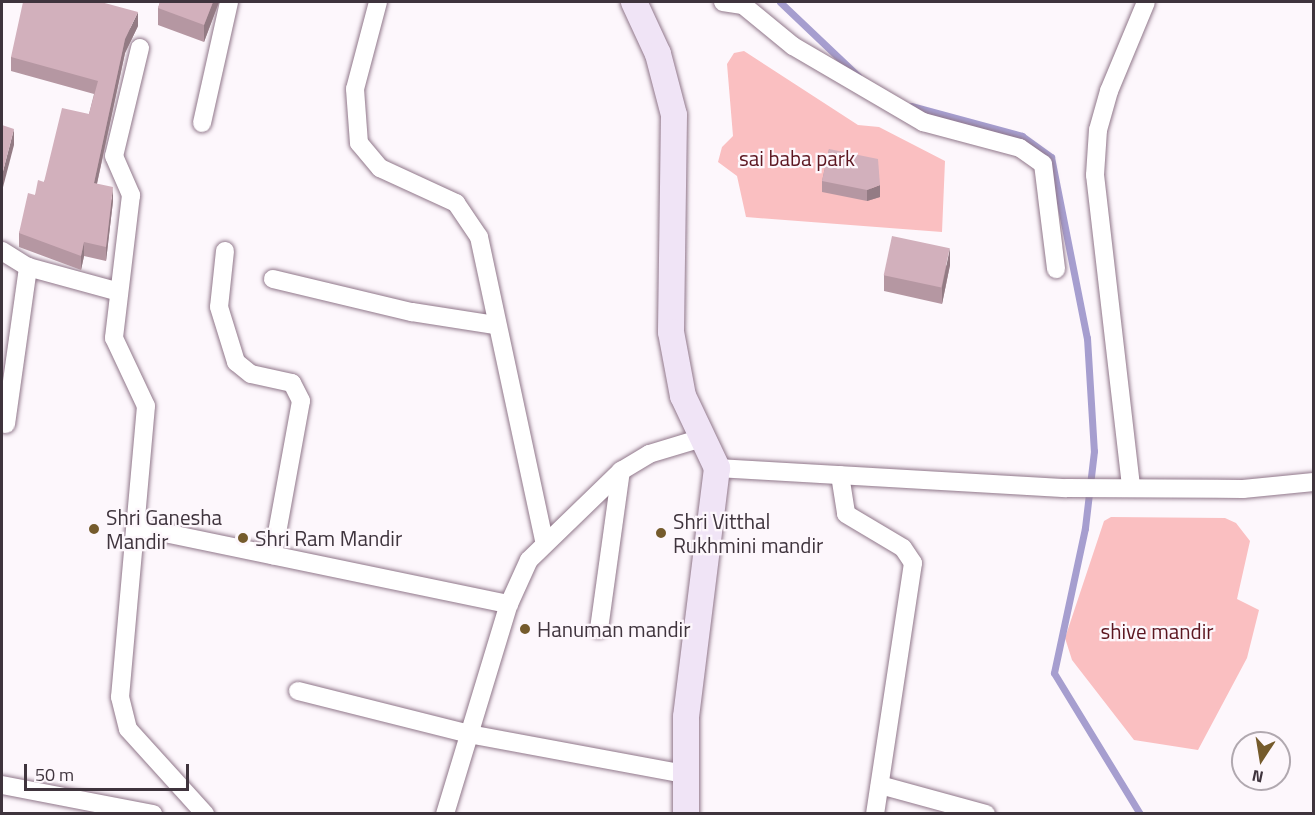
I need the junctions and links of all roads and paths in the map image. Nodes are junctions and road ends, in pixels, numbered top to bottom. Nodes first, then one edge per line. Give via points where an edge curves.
1 (229, 2) edge
2 (378, 2) edge
3 (634, 2) edge
4 (639, 2) edge
5 (723, 2) edge
6 (1146, 2) edge
7 (140, 48) dead end
8 (202, 123) dead end
9 (2, 251) edge
10 (225, 251) dead end
11 (28, 267) junction
12 (1056, 269) dead end
13 (273, 279) dead end
14 (116, 291) junction
15 (495, 325) junction
16 (6, 424) dead end
17 (702, 438) junction
18 (717, 468) junction
19 (621, 471) junction
20 (840, 475) junction
21 (1314, 482) edge
22 (1131, 486) junction
23 (136, 527) junction
24 (544, 542) junction
25 (273, 555) junction
26 (509, 604) junction
27 (599, 629) dead end
28 (298, 691) dead end
29 (469, 734) junction
30 (684, 774) junction
31 (880, 785) junction
32 (2, 786) edge
33 (198, 812) edge
34 (153, 813) edge
35 (445, 813) edge
36 (686, 813) edge
37 (875, 813) edge
38 (986, 813) edge

1 - 8 street
2 - 15 street via 355,88 358,143 380,168 456,202 468,217 479,237
3 - 4 street
3 - 17 street via 658,54 674,115 671,332 682,396
5 - 12 street via 743,5 793,46 923,122 1020,148 1043,164
6 - 22 street via 1109,91 1098,130 1095,175
7 - 14 street via 115,140 117,168 131,195
9 - 11 street
10 - 25 street via 219,307 236,362 251,374 292,383 301,401
11 - 14 street
11 - 16 street
13 - 15 street via 412,312
14 - 23 street via 114,338 146,406
15 - 24 street
17 - 18 street
17 - 19 street via 649,454
18 - 20 street
18 - 30 street via 686,717
19 - 24 street
19 - 27 street
20 - 22 street via 1066,488
20 - 31 street via 846,514 903,548 913,563
21 - 22 street via 1243,489
23 - 25 street
23 - 33 street via 121,676 123,715 128,729
24 - 26 street
25 - 26 street
26 - 29 street
28 - 29 street
29 - 30 street
29 - 35 street
30 - 36 street
31 - 37 street
31 - 38 street
32 - 34 street

